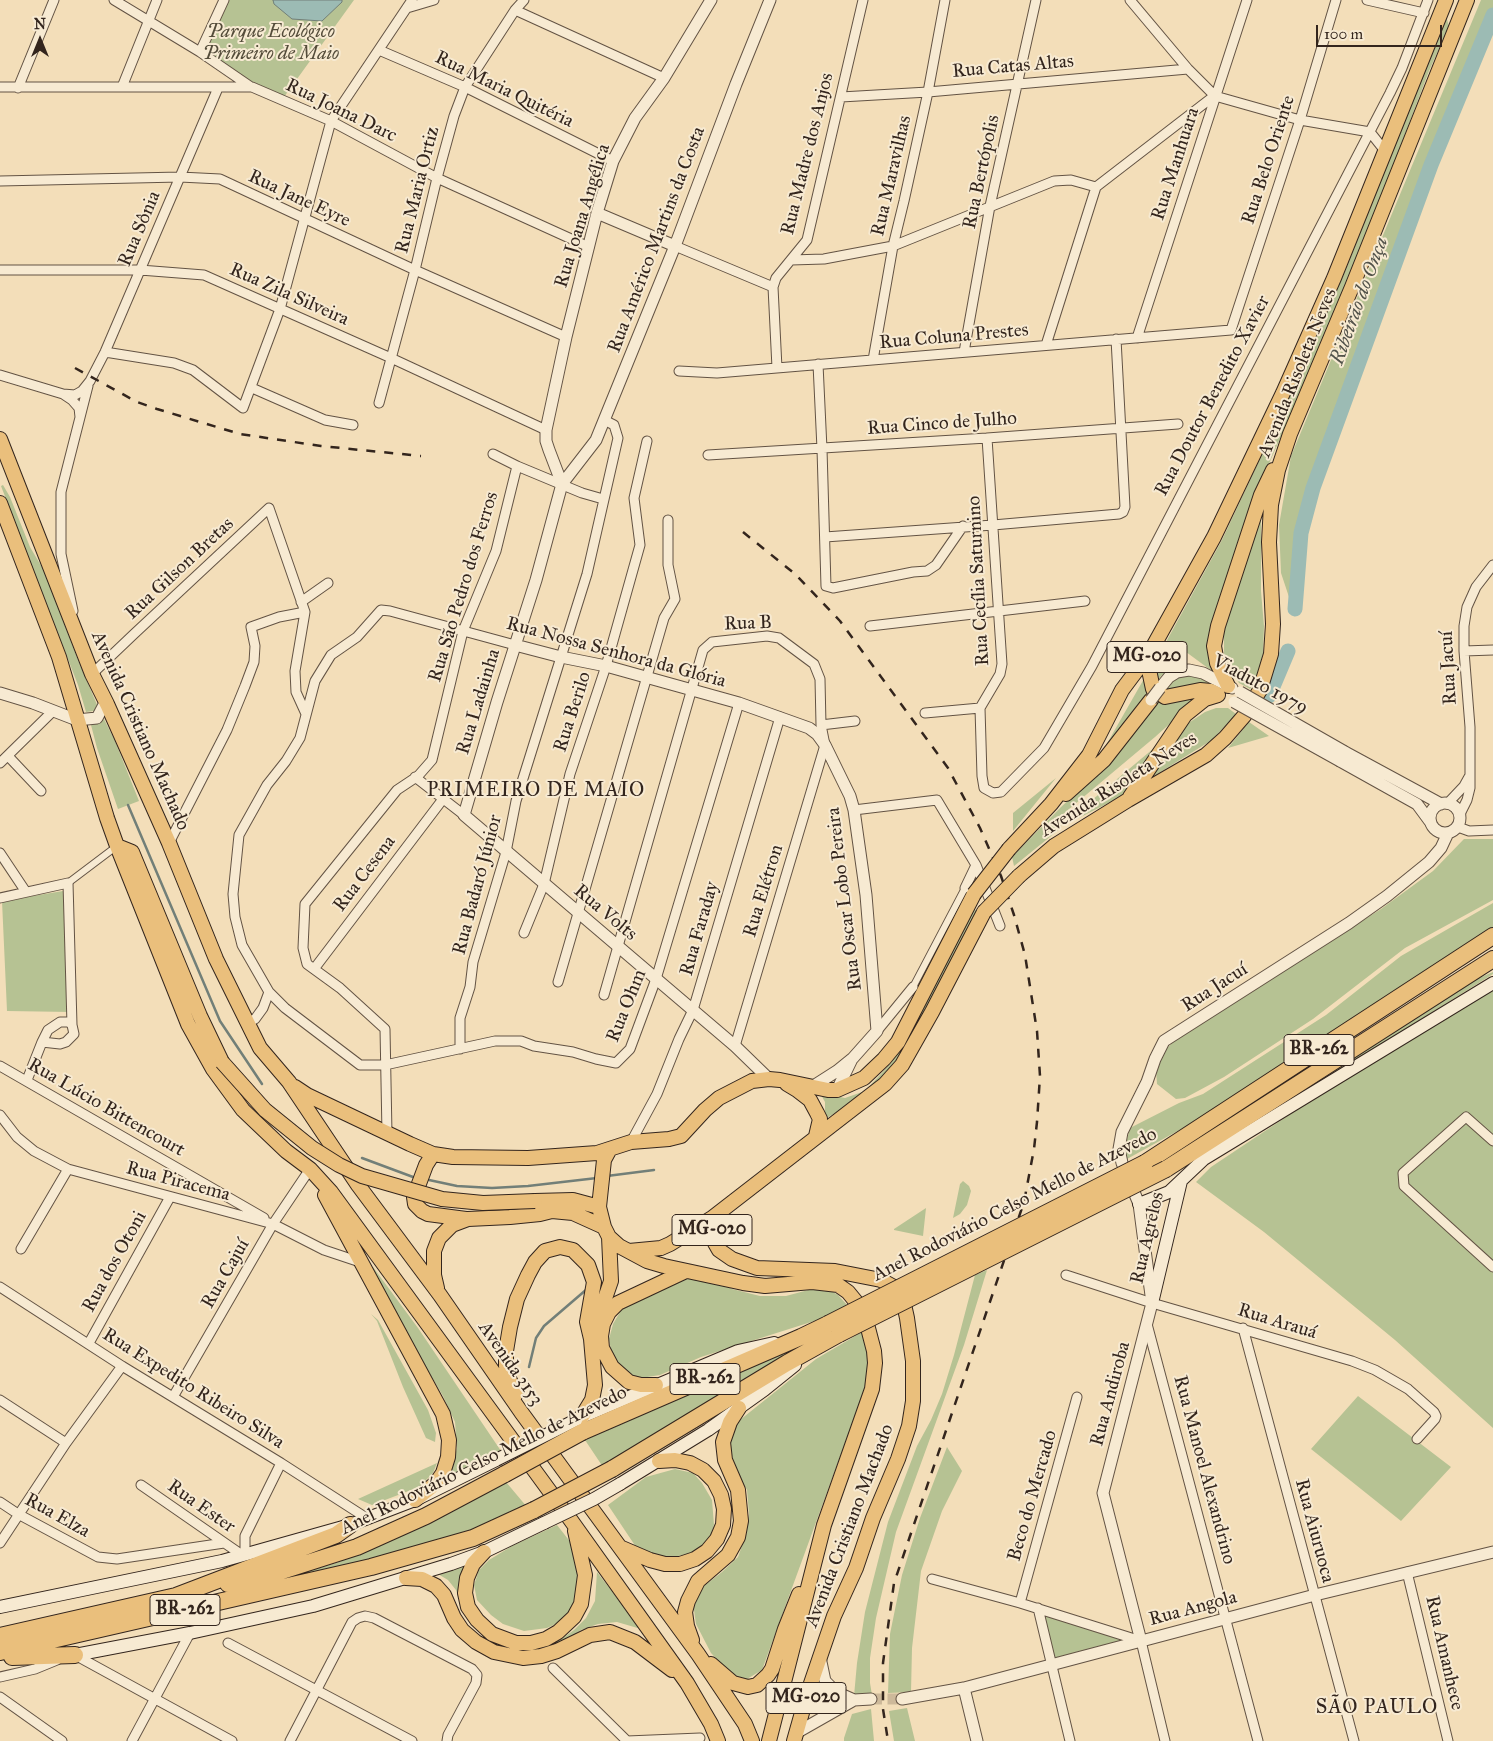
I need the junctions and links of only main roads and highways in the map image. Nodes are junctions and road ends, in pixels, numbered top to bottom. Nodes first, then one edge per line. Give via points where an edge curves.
1 (1446, 0) edge
2 (1467, 0) edge
3 (1290, 434) junction
4 (0, 439) edge
5 (0, 462) edge
6 (20, 492) junction
7 (0, 503) edge
8 (1149, 654) junction
9 (1230, 694) junction
10 (1151, 700) road end
11 (1128, 800) junction
12 (1051, 804) junction
13 (117, 846) junction
14 (1493, 936) edge
15 (1493, 959) edge
16 (1493, 968) edge
17 (1493, 983) edge
18 (1453, 984) junction
19 (251, 1028) joint
20 (774, 1080) junction
21 (289, 1082) junction
22 (816, 1136) junction
23 (610, 1149) junction
24 (433, 1154) junction
25 (313, 1173) junction
26 (1181, 1181) junction
27 (599, 1200) junction
28 (1139, 1204) road end
29 (712, 1218) junction
30 (468, 1219) junction
31 (607, 1232) junction
32 (628, 1251) junction
33 (686, 1271) junction
34 (440, 1295) junction
35 (1152, 1303) road end
36 (834, 1329) junction
37 (801, 1337) junction
38 (591, 1339) junction
39 (820, 1345) junction
40 (656, 1385) junction
41 (739, 1408) junction
42 (521, 1412) junction
43 (579, 1423) junction
44 (660, 1461) junction
45 (501, 1467) junction
46 (416, 1500) junction
47 (570, 1519) junction
48 (350, 1525) junction
49 (824, 1525) junction
50 (618, 1545) junction
51 (484, 1552) junction
52 (406, 1578) junction
53 (176, 1596) junction
54 (0, 1607) edge
55 (0, 1636) edge
56 (0, 1652) edge
57 (698, 1654) junction
58 (72, 1655) joint
59 (0, 1658) edge
60 (687, 1683) junction
61 (795, 1737) edge
62 (718, 1741) edge
63 (752, 1741) edge
64 (769, 1741) edge

1 - 8 highway, Avenida Risoleta Neves / MG-020 via 1334,278 1283,393 1214,537
2 - 3 highway, Avenida Risoleta Neves / MG-020
3 - 9 highway via 1261,494 1218,626 1214,646 1217,663
3 - 11 highway, Avenida Risoleta Neves / MG-020 via 1271,505 1268,542 1273,624 1271,654 1260,690 1244,716 1206,755
4 - 6 highway, Avenida Cristiano Machado
5 - 6 highway via 9,485
6 - 19 highway, Avenida Cristiano Machado via 92,674 169,843 216,959
7 - 13 highway via 59,657
8 - 9 highway via 1153,689 1165,697 1200,690
8 - 12 highway, Avenida Risoleta Neves / MG-020 via 1122,690 1089,755
9 - 11 highway via 1204,699 1185,715
10 - 12 highway via 1104,760
11 - 22 highway, Avenida Risoleta Neves / MG-020, bridge via 1054,846 984,912 906,1061 885,1084
12 - 20 highway, Avenida Risoleta Neves / MG-020, bridge via 969,891 898,1042 884,1059 864,1078 837,1090
13 - 25 highway via 188,1024 212,1069 243,1110
13 - 27 highway, bridge via 132,852 222,1062 265,1110 312,1148 362,1176 442,1199 483,1203
14 - 36 highway, Anel Rodoviário Celso Mello de Azevedo / BR-262, bridge via 1144,1164
15 - 18 highway, Anel Rodoviário Celso Mello de Azevedo / BR-262
16 - 18 highway
17 - 26 main road via 1204,1159
18 - 36 highway, Anel Rodoviário Celso Mello de Azevedo / BR-262, bridge via 1166,1170
19 - 21 highway, Avenida 3153 via 260,1048
20 - 22 highway via 810,1100 820,1119
20 - 23 highway via 752,1081 719,1098 681,1136 631,1142
21 - 24 highway via 307,1095
21 - 34 highway, Avenida 3153 via 363,1192
22 - 29 highway, MG-020
23 - 24 highway via 597,1153 528,1158
23 - 27 highway via 602,1167
24 - 30 highway via 414,1197 415,1204 422,1211
25 - 46 highway via 444,1414 449,1440 443,1473
25 - 47 highway via 389,1270
26 - 28 main road via 1170,1192
26 - 35 main road, Rua Agrelos
27 - 31 highway
29 - 32 highway, MG-020 via 661,1248
29 - 61 highway, Avenida Cristiano Machado / MG-020 via 715,1243 732,1259 757,1268 816,1269 881,1280 900,1291 907,1318 913,1361 909,1426 856,1568 834,1616
30 - 31 highway via 552,1211 573,1213
30 - 34 highway via 452,1225 434,1251 434,1275
31 - 32 highway
31 - 38 highway via 611,1281
32 - 33 highway
33 - 40 highway via 618,1303 603,1324 602,1348 612,1367 629,1382
33 - 49 highway, Avenida Cristiano Machado / MG-020 via 765,1286 812,1282 838,1285 848,1292 863,1313 874,1351 875,1373
34 - 42 highway, Avenida 3153
36 - 37 highway, Anel Rodoviário Celso Mello de Azevedo / BR-262
36 - 39 highway, Anel Rodoviário Celso Mello de Azevedo / BR-262
37 - 40 main road, Anel Rodoviário Celso Mello de Azevedo / BR-262 via 738,1351
37 - 43 highway, Anel Rodoviário Celso Mello de Azevedo / BR-262
38 - 42 highway via 587,1322 594,1282 588,1264 573,1250 560,1247 545,1251 528,1275 517,1299 506,1350 507,1374
38 - 43 highway via 595,1385 592,1400
39 - 41 main road, Anel Rodoviário Celso Mello de Azevedo / BR-262
39 - 56 highway, Anel Rodoviário Celso Mello de Azevedo / BR-262, bridge via 612,1470 473,1538 371,1567
40 - 43 main road, Anel Rodoviário Celso Mello de Azevedo / BR-262
41 - 44 main road, Anel Rodoviário Celso Mello de Azevedo / BR-262
41 - 57 highway via 723,1442 725,1460 738,1490 741,1521 738,1537 728,1555 698,1581 688,1601 685,1612 687,1626
42 - 50 highway, Avenida 3153
43 - 45 highway, Anel Rodoviário Celso Mello de Azevedo / BR-262, bridge
44 - 50 highway via 690,1463 714,1481 724,1510 717,1539 707,1551 680,1564 650,1560
44 - 51 main road, Anel Rodoviário Celso Mello de Azevedo / BR-262, bridge via 594,1499
45 - 46 main road, Anel Rodoviário Celso Mello de Azevedo / BR-262
45 - 53 highway, Anel Rodoviário Celso Mello de Azevedo / BR-262 via 426,1516 357,1547 276,1573
46 - 48 main road, Anel Rodoviário Celso Mello de Azevedo / BR-262
47 - 51 highway via 585,1575 583,1595 570,1622 546,1639 523,1644 506,1640 492,1634 472,1614 465,1593 467,1578 473,1564
47 - 60 highway
48 - 53 highway via 336,1535
48 - 54 main road, Anel Rodoviário Celso Mello de Azevedo via 222,1561
49 - 57 highway via 808,1558 798,1596 768,1675 757,1685 748,1687 733,1683
49 - 64 highway, Avenida Cristiano Machado / MG-020
50 - 57 highway, Avenida 3153
51 - 52 main road, Anel Rodoviário Celso Mello de Azevedo / BR-262
52 - 58 main road, Anel Rodoviário Celso Mello de Azevedo / BR-262 via 313,1606
52 - 60 highway via 422,1579 436,1586 462,1630 494,1652 516,1657 541,1656 590,1635 610,1632 635,1642
53 - 55 highway, BR-262
57 - 63 highway, Avenida 3153 via 745,1724
58 - 59 highway
60 - 62 highway

